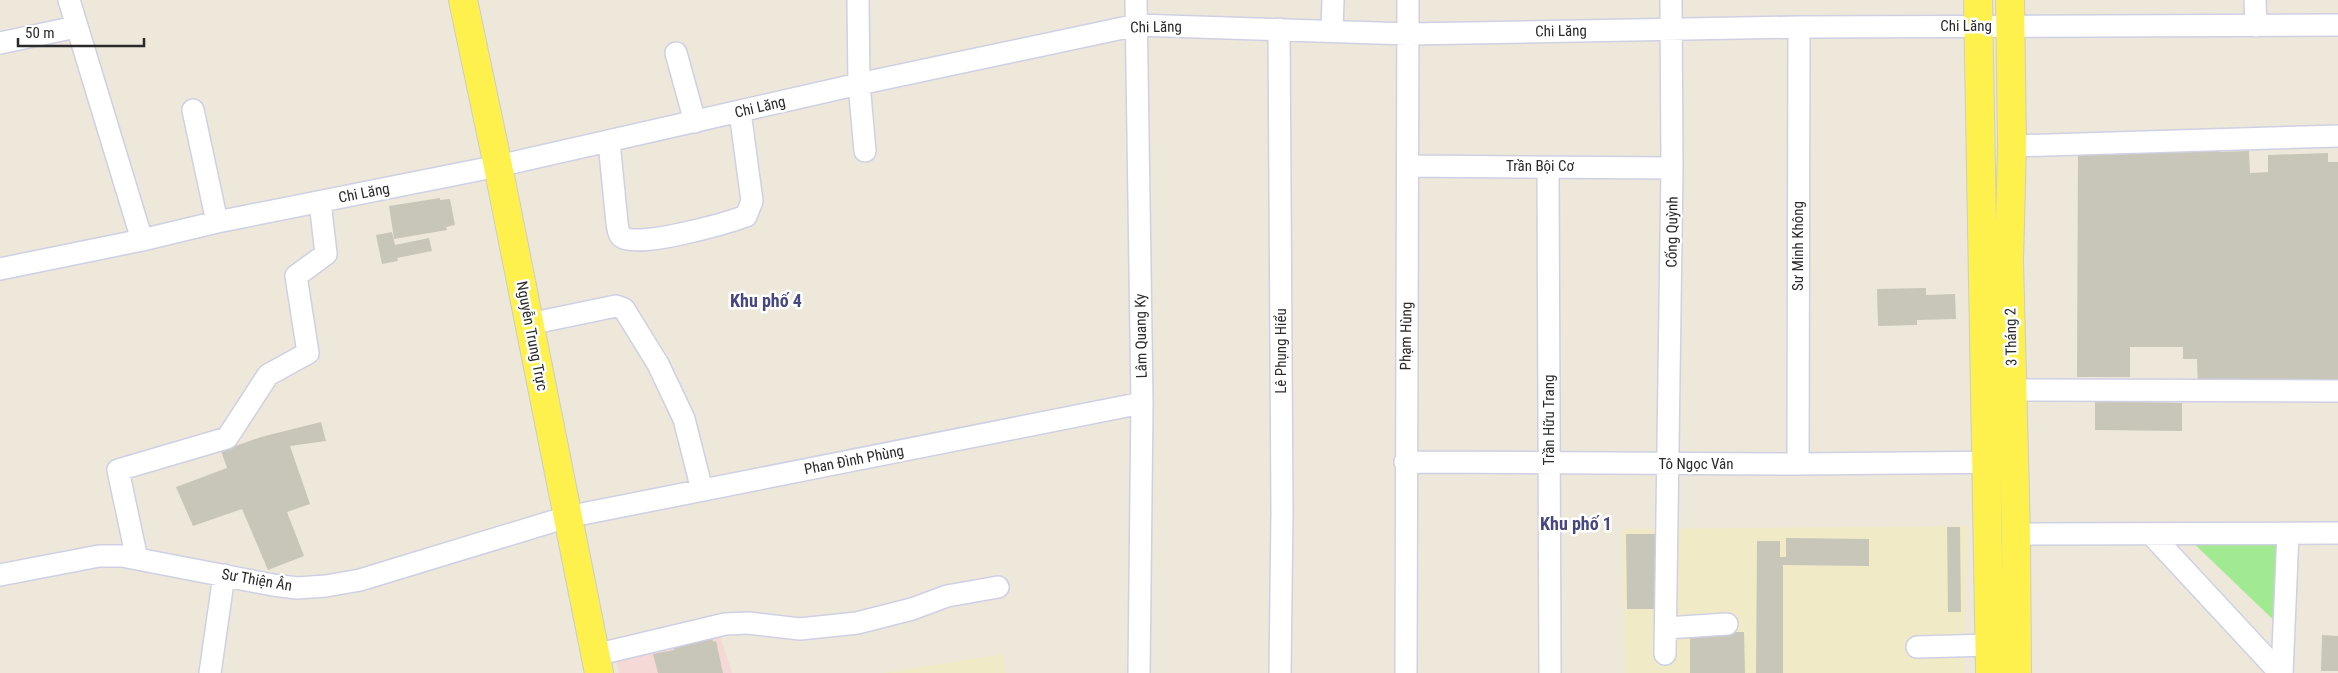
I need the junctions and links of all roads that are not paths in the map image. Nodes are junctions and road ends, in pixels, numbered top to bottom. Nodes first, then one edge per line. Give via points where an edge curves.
1 (69, 0) edge
2 (463, 0) edge
3 (858, 0) edge
4 (1136, 0) edge
5 (1333, 0) edge
6 (1408, 0) edge
7 (1671, 0) edge
8 (2255, 0) edge
9 (1978, 13) edge
10 (2010, 13) edge
11 (1137, 25) junction
12 (2338, 25) edge
13 (2256, 26) junction
14 (76, 27) junction
15 (1799, 27) junction
16 (1279, 29) junction
17 (1672, 29) junction
18 (1332, 30) junction
19 (1409, 34) junction
20 (0, 43) edge
21 (676, 52) dead end
22 (859, 84) junction
23 (193, 110) dead end
24 (740, 112) junction
25 (695, 122) junction
26 (2338, 136) edge
27 (609, 142) junction
28 (2012, 146) junction
29 (865, 151) dead end
30 (498, 166) junction
31 (1408, 166) junction
32 (1548, 166) junction
33 (1672, 168) junction
34 (320, 202) junction
35 (217, 222) junction
36 (142, 240) junction
37 (0, 269) edge
38 (529, 324) junction
39 (2012, 390) junction
40 (2338, 391) edge
41 (1142, 403) junction
42 (1405, 462) junction
43 (2000, 462) junction
44 (1549, 464) junction
45 (1669, 464) junction
46 (1798, 464) junction
47 (702, 490) junction
48 (567, 517) junction
49 (2338, 533) edge
50 (2016, 534) junction
51 (2151, 534) junction
52 (2288, 534) junction
53 (137, 559) junction
54 (224, 575) junction
55 (0, 576) edge
56 (998, 586) dead end
57 (1727, 624) dead end
58 (1666, 628) junction
59 (1990, 644) junction
60 (1917, 647) dead end
61 (1666, 654) dead end
62 (597, 664) edge
63 (210, 673) edge
64 (1139, 673) edge
65 (1280, 673) edge
66 (1406, 673) edge
67 (1550, 673) edge
68 (1990, 673) edge
69 (2017, 673) edge
70 (2281, 673) edge

1 - 14 street
2 - 30 main road, Nguyễn Trung Trực
3 - 22 street
4 - 11 street, Lâm Quang Ky
5 - 18 street
6 - 19 street, Phạm Hùng
7 - 17 street, Cống Quỳnh
8 - 13 street
9 - 10 street, Chi Lăng
9 - 15 street, Chi Lăng
9 - 43 main road, 3 Tháng 2
10 - 13 street, Chi Lăng
10 - 28 main road, 3 Tháng 2
11 - 16 street, Chi Lăng
11 - 22 street, Chi Lăng
11 - 41 street, Lâm Quang Ky
12 - 13 street, Chi Lăng
14 - 20 street
14 - 36 street
15 - 17 street, Chi Lăng
15 - 46 street, Sư Minh Không
16 - 18 street, Chi Lăng
16 - 65 street, Lê Phụng Hiểu
17 - 19 street, Chi Lăng
17 - 33 street, Cống Quỳnh
18 - 19 street, Chi Lăng
19 - 31 street, Phạm Hùng
21 - 25 street
22 - 24 street, Chi Lăng
22 - 29 street
23 - 35 street
24 - 25 street, Chi Lăng
24 - 27 street via 752,201 746,216 719,226 654,238 623,239 617,223
25 - 27 street, Chi Lăng
26 - 28 street
27 - 30 street, Chi Lăng
28 - 39 main road, 3 Tháng 2 via 2009,261
30 - 34 street, Chi Lăng
30 - 38 main road, Nguyễn Trung Trực
31 - 32 street, Trần Bội Cơ
31 - 42 street, Phạm Hùng
32 - 33 street, Trần Bội Cơ
32 - 44 street, Trần Hữu Trang
33 - 45 street, Cống Quỳnh
34 - 35 street, Chi Lăng
34 - 53 street via 326,254 296,276 308,353 268,375 227,438 118,470
35 - 36 street, Chi Lăng
36 - 37 street, Chi Lăng
38 - 47 street via 616,306 624,309 658,364 684,419
38 - 48 main road, Nguyễn Trung Trực
39 - 40 street
39 - 43 main road, 3 Tháng 2
41 - 47 street, Phan Đình Phùng
41 - 64 street, Lâm Quang Ky
42 - 44 street, Tô Ngọc Vân
42 - 66 street, Phạm Hùng
43 - 46 street, Tô Ngọc Vân
43 - 50 main road, 3 Tháng 2
43 - 59 main road, 3 Tháng 2
44 - 45 street, Tô Ngọc Vân
44 - 67 street, Trần Hữu Trang
45 - 46 street, Tô Ngọc Vân
45 - 58 street, Cống Quỳnh
47 - 48 street, Phan Đình Phùng
48 - 54 street, Sư Thiện Ân via 372,576 326,586 297,588
48 - 62 main road, Nguyễn Trung Trực
49 - 52 street
50 - 51 street
50 - 69 main road, 3 Tháng 2
51 - 52 street
51 - 70 street
52 - 70 street
53 - 54 street, Sư Thiện Ân
53 - 55 street, Sư Thiện Ân via 99,556
54 - 63 street
56 - 62 street via 947,596 857,623 800,629 748,622 725,624
57 - 58 street
58 - 61 street, Cống Quỳnh
59 - 60 street
59 - 68 main road, 3 Tháng 2

